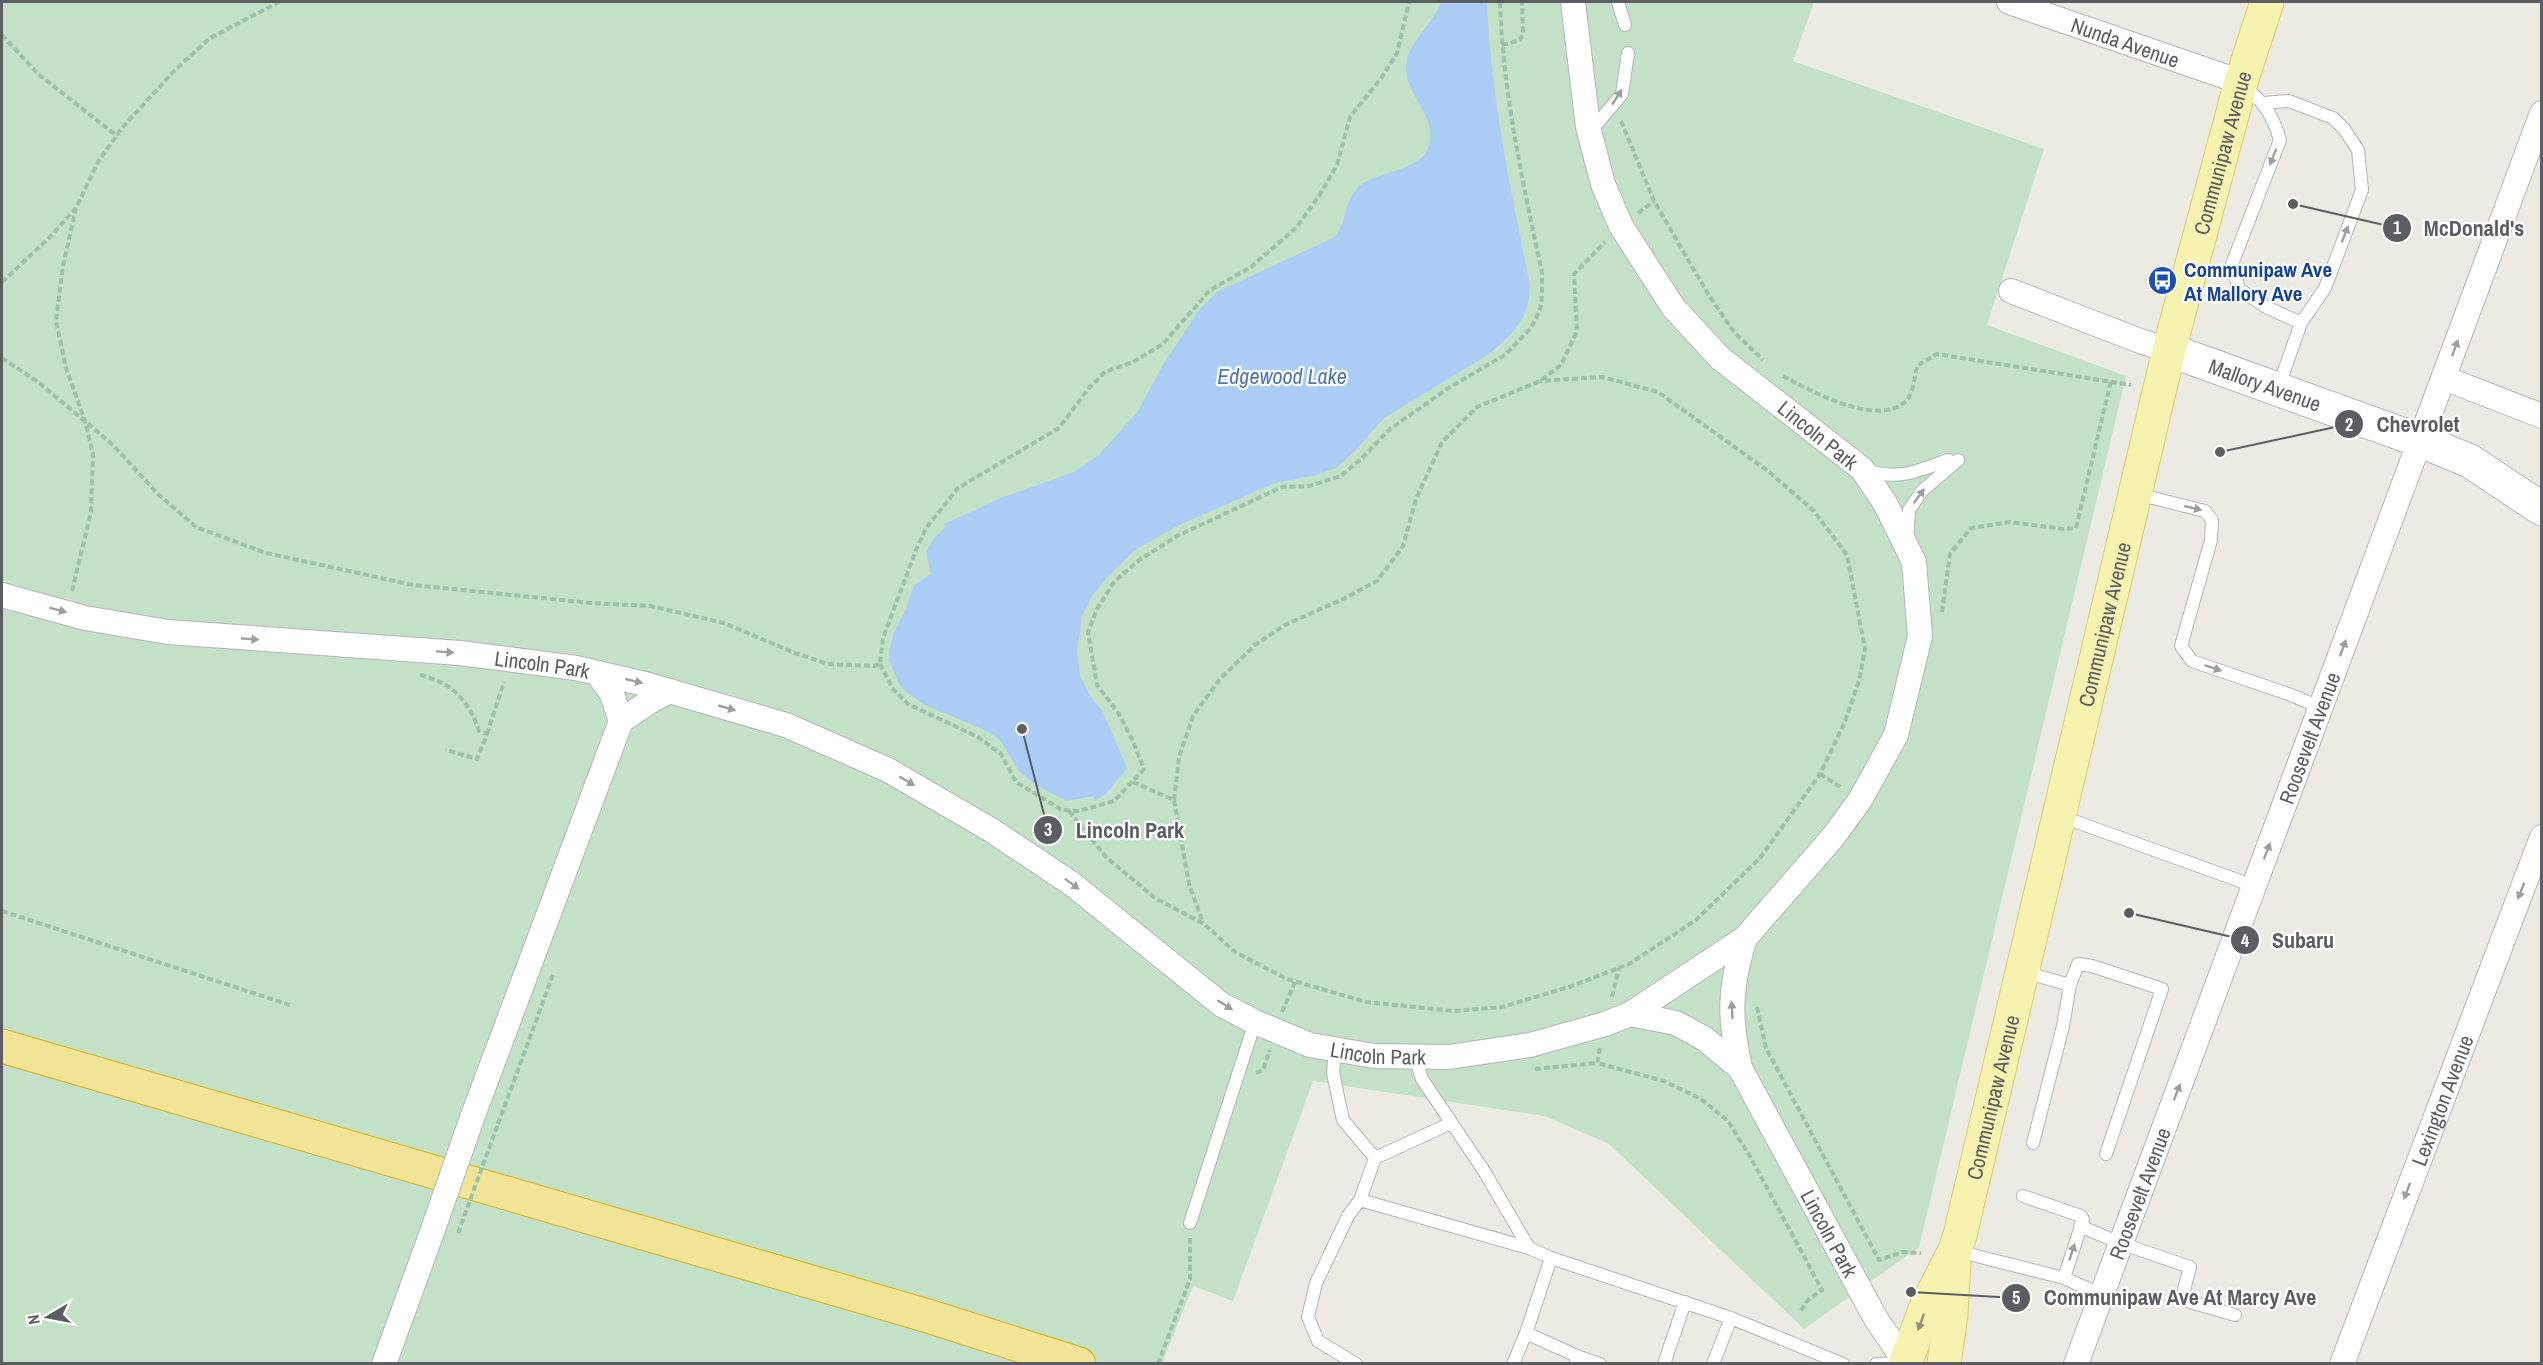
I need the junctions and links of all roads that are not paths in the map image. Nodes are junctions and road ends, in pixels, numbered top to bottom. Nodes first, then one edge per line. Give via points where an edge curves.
1 (1573, 2) edge
2 (1618, 2) edge
3 (2009, 2) edge
4 (2267, 2) edge
5 (1625, 25) dead end
6 (1628, 54) dead end
7 (2253, 93) junction
8 (2541, 114) edge
9 (1589, 133) junction
10 (2011, 291) dead end
11 (2301, 323) junction
12 (2169, 350) junction
13 (2444, 378) junction
14 (2278, 389) junction
15 (2541, 416) edge
16 (2421, 441) junction
17 (1862, 469) junction
18 (2136, 493) junction
19 (2541, 509) edge
20 (1907, 547) junction
21 (2, 595) edge
22 (597, 673) junction
23 (670, 691) junction
24 (2321, 708) junction
25 (621, 721) junction
26 (2060, 816) junction
27 (2541, 837) edge
28 (2254, 886) junction
29 (1745, 938) junction
30 (2023, 972) junction
31 (2070, 985) junction
32 (1630, 1014) junction
33 (1255, 1022) junction
34 (2, 1046) edge
35 (1335, 1049) junction
36 (1415, 1057) junction
37 (1740, 1068) junction
38 (1452, 1123) junction
39 (2033, 1143) dead end
40 (2106, 1154) dead end
41 (1375, 1158) junction
42 (2023, 1196) dead end
43 (1360, 1200) junction
44 (1190, 1223) road end
45 (2080, 1226) junction
46 (2120, 1243) junction
47 (1529, 1248) junction
48 (1955, 1250) junction
49 (1551, 1258) junction
50 (2064, 1278) junction
51 (2102, 1295) junction
52 (1685, 1302) junction
53 (2235, 1315) dead end
54 (1731, 1317) junction
55 (1526, 1333) junction
56 (1578, 1360) edge
57 (1896, 1363) edge
58 (384, 1364) edge
59 (1079, 1364) edge
60 (1356, 1364) edge
61 (1513, 1364) edge
62 (1600, 1364) edge
63 (1664, 1364) edge
64 (1713, 1364) edge
65 (1843, 1364) edge
66 (1944, 1364) edge
67 (2076, 1364) edge
68 (2342, 1364) edge

1 - 9 street, Lincoln Park
2 - 5 lane
3 - 7 street, Nunda Avenue
4 - 7 main road, Communipaw Avenue
9 -> 6 lane via 1622,94
7 -> 11 lane via 2274,120 2280,140 2232,264 2239,289 2266,308
11 -> 7 lane via 2325,288 2362,190 2358,150 2333,118 2289,101
7 - 12 main road, Communipaw Avenue
13 -> 8 street, Roosevelt Avenue
9 - 17 street, Lincoln Park via 1603,184 1621,226 1673,307 1720,358
10 - 12 street, Mallory Avenue
11 - 14 lane
12 - 14 street, Mallory Avenue
12 - 18 main road, Communipaw Avenue
13 - 15 street
13 - 16 street, Roosevelt Avenue
14 - 16 street, Mallory Avenue
16 - 19 street, Mallory Avenue via 2470,461
24 -> 16 street, Roosevelt Avenue
17 - 20 street, Lincoln Park
20 -> 17 lane via 1909,510 1953,460 1909,474 1882,476
18 -> 24 lane via 2205,511 2212,520 2211,540 2181,646 2192,661
18 - 26 main road, Communipaw Avenue
20 - 29 street, Lincoln Park via 1914,562 1920,636 1896,735 1860,800 1833,837
21 -> 22 street, Lincoln Park via 85,618 168,632 460,653
22 -> 23 street, Lincoln Park
22 - 25 street via 612,694
23 - 25 street
23 -> 33 street, Lincoln Park via 786,726 888,770 991,830 1072,884 1222,1005
28 -> 24 street, Roosevelt Avenue
25 - 58 street, bridge
26 - 28 lane
26 - 30 main road, Communipaw Avenue
27 -> 68 street, Lexington Avenue
46 -> 28 street, Roosevelt Avenue
29 - 32 street, Lincoln Park
37 -> 29 street, Lincoln Park via 1731,1004 1735,968
30 - 31 lane
30 - 48 main road, Communipaw Avenue
31 - 39 lane via 2064,1026
31 - 40 lane via 2078,964 2162,989
32 - 36 street, Lincoln Park via 1530,1045 1449,1057
32 - 37 street, Lincoln Park via 1676,1023 1705,1039
33 - 35 street, Lincoln Park via 1310,1045
33 - 44 lane
34 - 59 highway via 928,1316
35 - 36 street, Lincoln Park via 1374,1056
35 - 41 lane via 1334,1073 1343,1120
36 - 38 lane via 1422,1079
37 - 57 street, Lincoln Park
38 - 41 lane
38 - 47 lane
41 - 43 lane
42 - 45 lane via 2081,1216
43 - 47 lane
43 - 60 lane via 1348,1216 1316,1282 1308,1317 1318,1341
45 - 46 lane
50 -> 45 lane
46 - 51 street, Roosevelt Avenue
46 - 53 lane via 2190,1267 2184,1290 2187,1301
47 - 49 lane
48 - 50 lane
48 -> 57 main road, Communipaw Avenue
48 - 66 main road, Communipaw Avenue
49 - 52 lane
49 - 55 lane
50 - 51 lane
51 - 67 street, Roosevelt Avenue
52 - 54 lane
52 - 63 lane
54 - 64 lane
54 - 65 lane
55 - 56 lane
55 - 61 lane
56 - 62 lane

